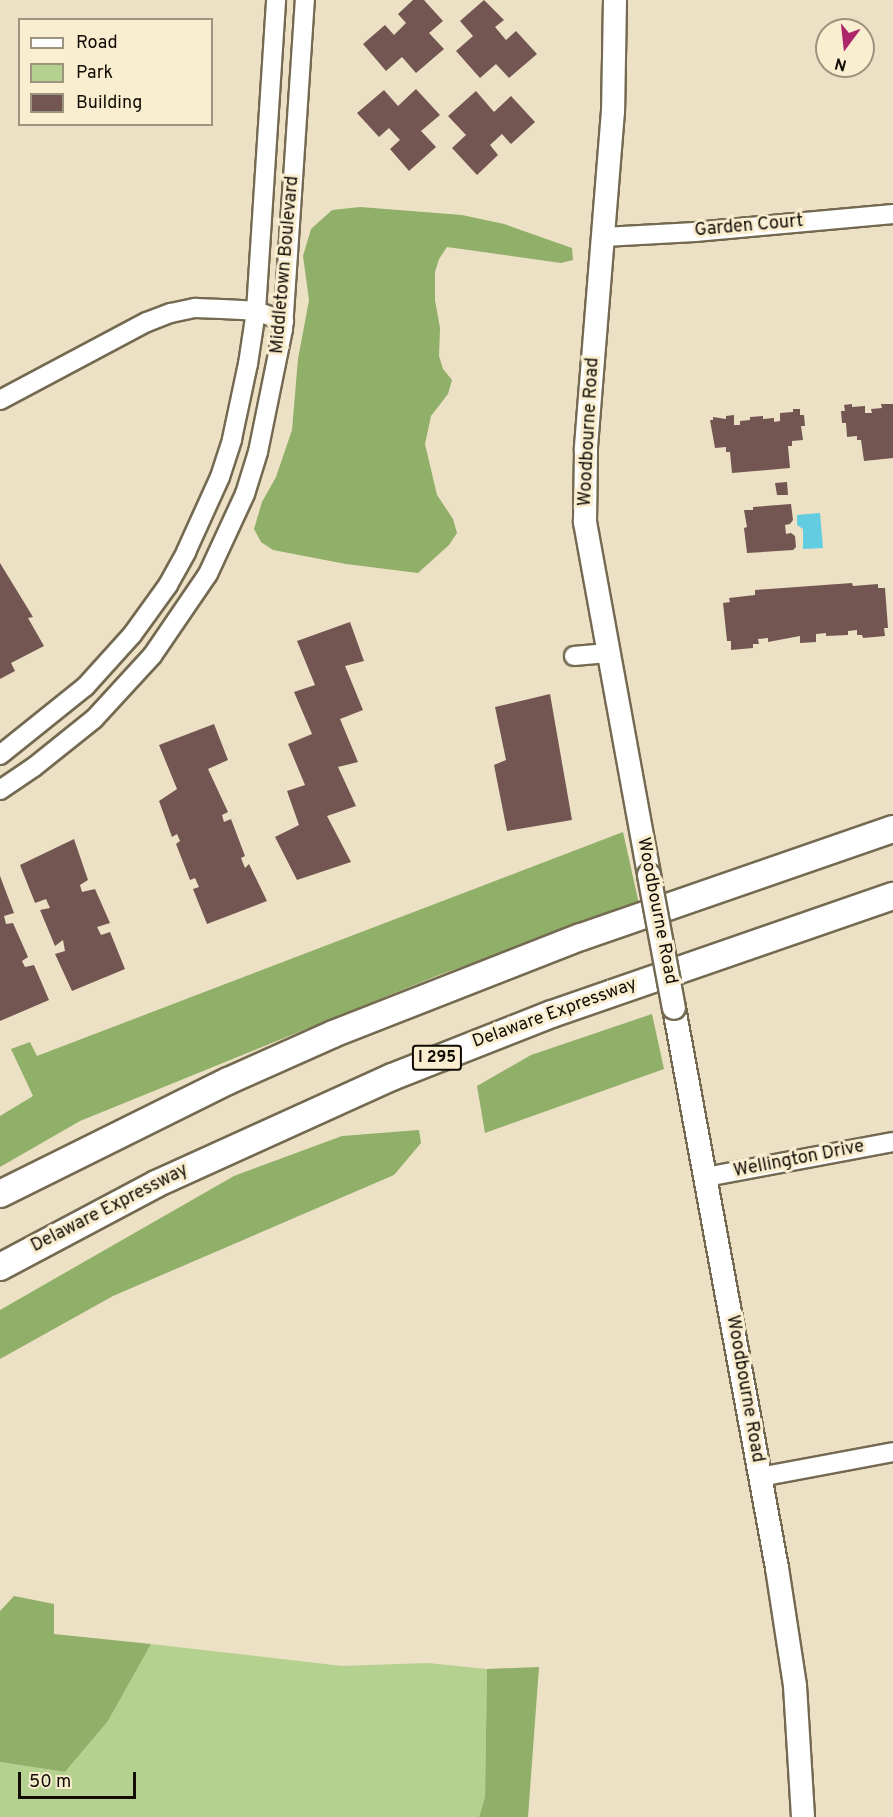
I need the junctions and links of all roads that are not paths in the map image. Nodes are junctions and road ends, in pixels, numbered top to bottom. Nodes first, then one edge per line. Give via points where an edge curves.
1 (276, 0) edge
2 (305, 0) edge
3 (615, 0) edge
4 (893, 214) edge
5 (604, 237) junction
6 (256, 312) junction
7 (284, 321) junction
8 (0, 400) edge
9 (608, 653) junction
10 (574, 656) dead end
11 (0, 755) edge
12 (0, 790) edge
13 (893, 829) edge
14 (893, 896) edge
15 (893, 1142) edge
16 (706, 1177) junction
17 (0, 1194) edge
18 (0, 1267) edge
19 (893, 1452) edge
20 (760, 1477) junction
21 (803, 1817) edge

1 - 6 street, Middletown Boulevard
2 - 7 street, Middletown Boulevard
3 - 5 main road, Woodbourne Road via 613,111
4 - 5 street, Garden Court
5 - 9 main road, Woodbourne Road via 586,450 585,510
6 - 7 street
6 - 8 street via 195,308 171,313
6 - 11 street, Middletown Boulevard via 232,439 220,477 168,585 132,635 85,687
7 - 12 street, Middletown Boulevard via 271,398 245,494 192,601 152,656 108,706
9 - 10 street
9 - 16 main road, Woodbourne Road, bridge
13 - 17 highway via 580,937 344,1030 228,1081
14 - 18 highway, Delaware Expressway / I 295 via 552,1014 422,1064 156,1184
15 - 16 street, Wellington Drive
16 - 20 main road, Woodbourne Road
19 - 20 street
20 - 21 main road, Woodbourne Road via 795,1686

